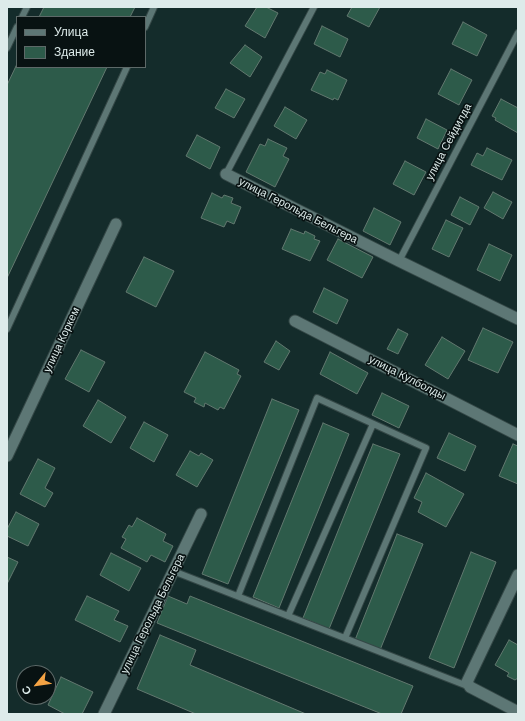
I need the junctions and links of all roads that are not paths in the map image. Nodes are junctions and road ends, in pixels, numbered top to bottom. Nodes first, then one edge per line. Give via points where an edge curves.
1 (27, 7) edge
2 (154, 7) edge
3 (314, 7) edge
4 (22, 16) edge
5 (146, 25) edge
6 (16, 29) edge
7 (518, 33) edge
8 (7, 48) edge
9 (127, 68) edge
10 (226, 174) joint
11 (116, 224) dead end
12 (399, 261) junction
13 (518, 319) edge
14 (295, 321) dead end
15 (7, 329) edge
16 (373, 424) junction
17 (518, 435) edge
18 (7, 456) edge
19 (201, 514) dead end
20 (173, 571) junction
21 (518, 575) edge
22 (238, 596) junction
23 (288, 616) junction
24 (345, 638) junction
25 (470, 687) junction
26 (518, 712) edge
27 (104, 714) edge

1 - 4 lane
2 - 5 lane
3 - 10 lane, улица Герольда Бельгера
6 - 8 lane
7 - 12 lane, улица Сейдилда
9 - 15 lane
10 - 12 street, улица Герольда Бельгера
11 - 18 street, улица Коркем
12 - 13 street, улица Герольда Бельгера
14 - 17 street, улица Кулболды
16 - 22 lane via 316,398
16 - 23 lane
16 - 24 lane via 426,448
19 - 20 street, улица Герольда Бельгера
20 - 22 lane
20 - 27 street, улица Герольда Бельгера
21 - 25 street via 467,682
22 - 23 lane
23 - 24 lane
24 - 25 lane
25 - 26 street

